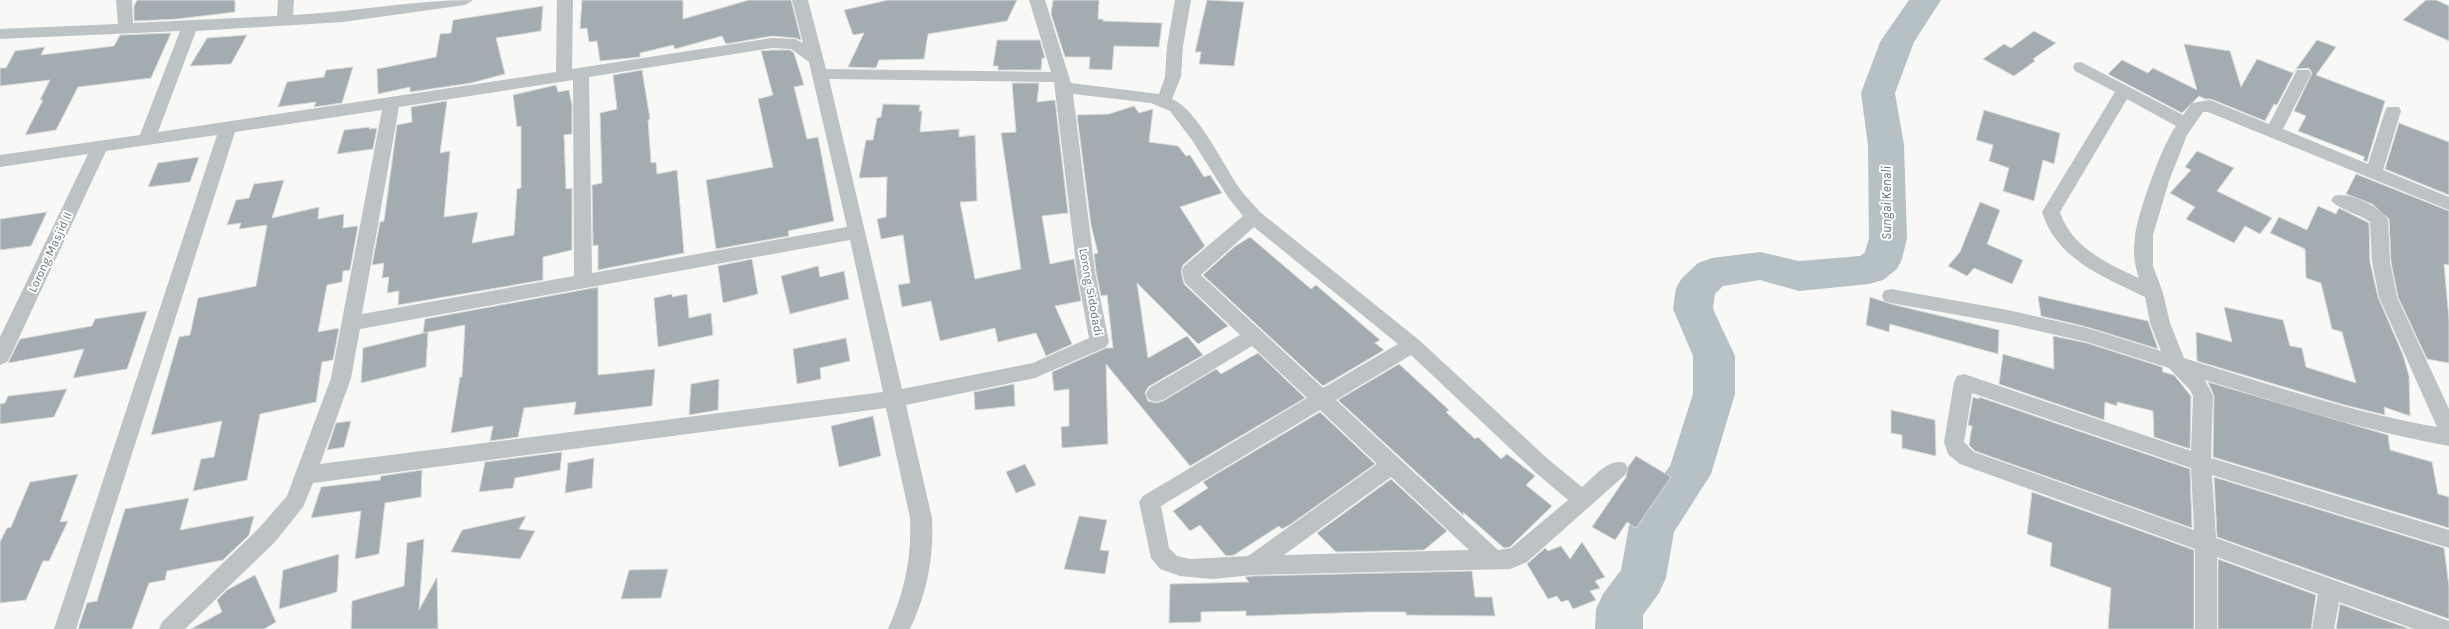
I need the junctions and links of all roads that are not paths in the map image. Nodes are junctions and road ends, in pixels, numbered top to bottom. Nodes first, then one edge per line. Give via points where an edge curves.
1 (124, 0) edge
2 (286, 0) edge
3 (465, 0) edge
4 (564, 0) edge
5 (1036, 0) edge
6 (1183, 0) edge
7 (805, 1) edge
8 (286, 20) junction
9 (190, 26) junction
10 (126, 29) junction
11 (0, 34) edge
12 (817, 66) junction
13 (2081, 67) dead end
14 (572, 74) junction
15 (2303, 74) dead end
16 (1063, 83) junction
17 (2124, 91) junction
18 (1163, 100) junction
19 (392, 103) junction
20 (2394, 111) dead end
21 (2186, 124) junction
22 (228, 128) junction
23 (2273, 132) junction
24 (146, 140) junction
25 (100, 146) junction
26 (0, 161) edge
27 (2374, 173) junction
28 (2340, 200) dead end
29 (2449, 204) edge
30 (1254, 217) junction
31 (857, 232) junction
32 (583, 281) junction
33 (2154, 293) junction
34 (1891, 296) dead end
35 (351, 323) junction
36 (1255, 335) junction
37 (1412, 345) junction
38 (0, 357) edge
39 (2176, 363) junction
40 (1156, 394) dead end
41 (894, 399) junction
42 (1323, 399) junction
43 (2449, 431) edge
44 (2449, 438) edge
45 (2201, 463) junction
46 (1393, 464) junction
47 (1618, 469) dead end
48 (306, 475) junction
49 (1583, 500) junction
50 (2449, 539) edge
51 (2206, 544) junction
52 (1494, 560) junction
53 (1253, 565) junction
54 (2330, 588) junction
55 (65, 629) edge
56 (170, 629) edge
57 (899, 629) edge
58 (2206, 629) edge
59 (2323, 629) edge
60 (2443, 629) edge

1 - 10 street
2 - 8 street
3 - 8 street via 343,17
4 - 14 street
5 - 16 street
6 - 18 street via 1174,53 1174,76 1170,90
7 - 12 street
8 - 9 street
9 - 10 street
9 - 24 street
10 - 11 street
12 - 14 street via 802,48 781,42
12 - 16 street
12 - 31 street
13 - 17 street
14 - 19 street
14 - 32 street
15 - 23 street
16 - 18 street
16 - 41 street, Lorong Sidodadi via 1086,272 1099,342 1035,370
17 - 21 street
17 - 33 street via 2051,212 2053,222 2064,239 2088,259
18 - 30 street via 1180,112 1234,193
19 - 22 street
19 - 35 street
20 - 27 street
21 - 23 street via 2198,107 2207,105
21 - 33 street via 2179,134 2160,181 2144,235 2144,266
22 - 24 street
22 - 55 street
23 - 27 street
24 - 25 street
25 - 26 street
25 - 38 street, Lorong Masjid II
27 - 29 street
28 - 43 street via 2368,212 2379,220 2381,262 2388,297
30 - 36 street via 1190,274
30 - 37 street
31 - 32 street
31 - 41 street
32 - 35 street
33 - 39 street via 2160,322
34 - 39 street via 2008,317 2087,335
35 - 48 street via 339,385
36 - 40 street
36 - 42 street
37 - 42 street
37 - 49 street via 1542,466
39 - 44 street via 2320,408 2399,429
39 - 45 street via 2198,385 2203,396
41 - 48 street
41 - 57 street via 921,518 923,548 920,572
42 - 46 street
42 - 53 street via 1150,502 1159,551 1163,558 1173,564 1230,568
45 - 50 street
45 - 51 street
45 - 51 street via 1964,382 1954,442 1955,448 1967,458
46 - 52 street
46 - 53 street
47 - 49 street
48 - 56 street via 296,501 285,516
49 - 52 street via 1519,555 1510,559
51 - 54 street
51 - 58 street
52 - 53 street
54 - 59 street
54 - 60 street

